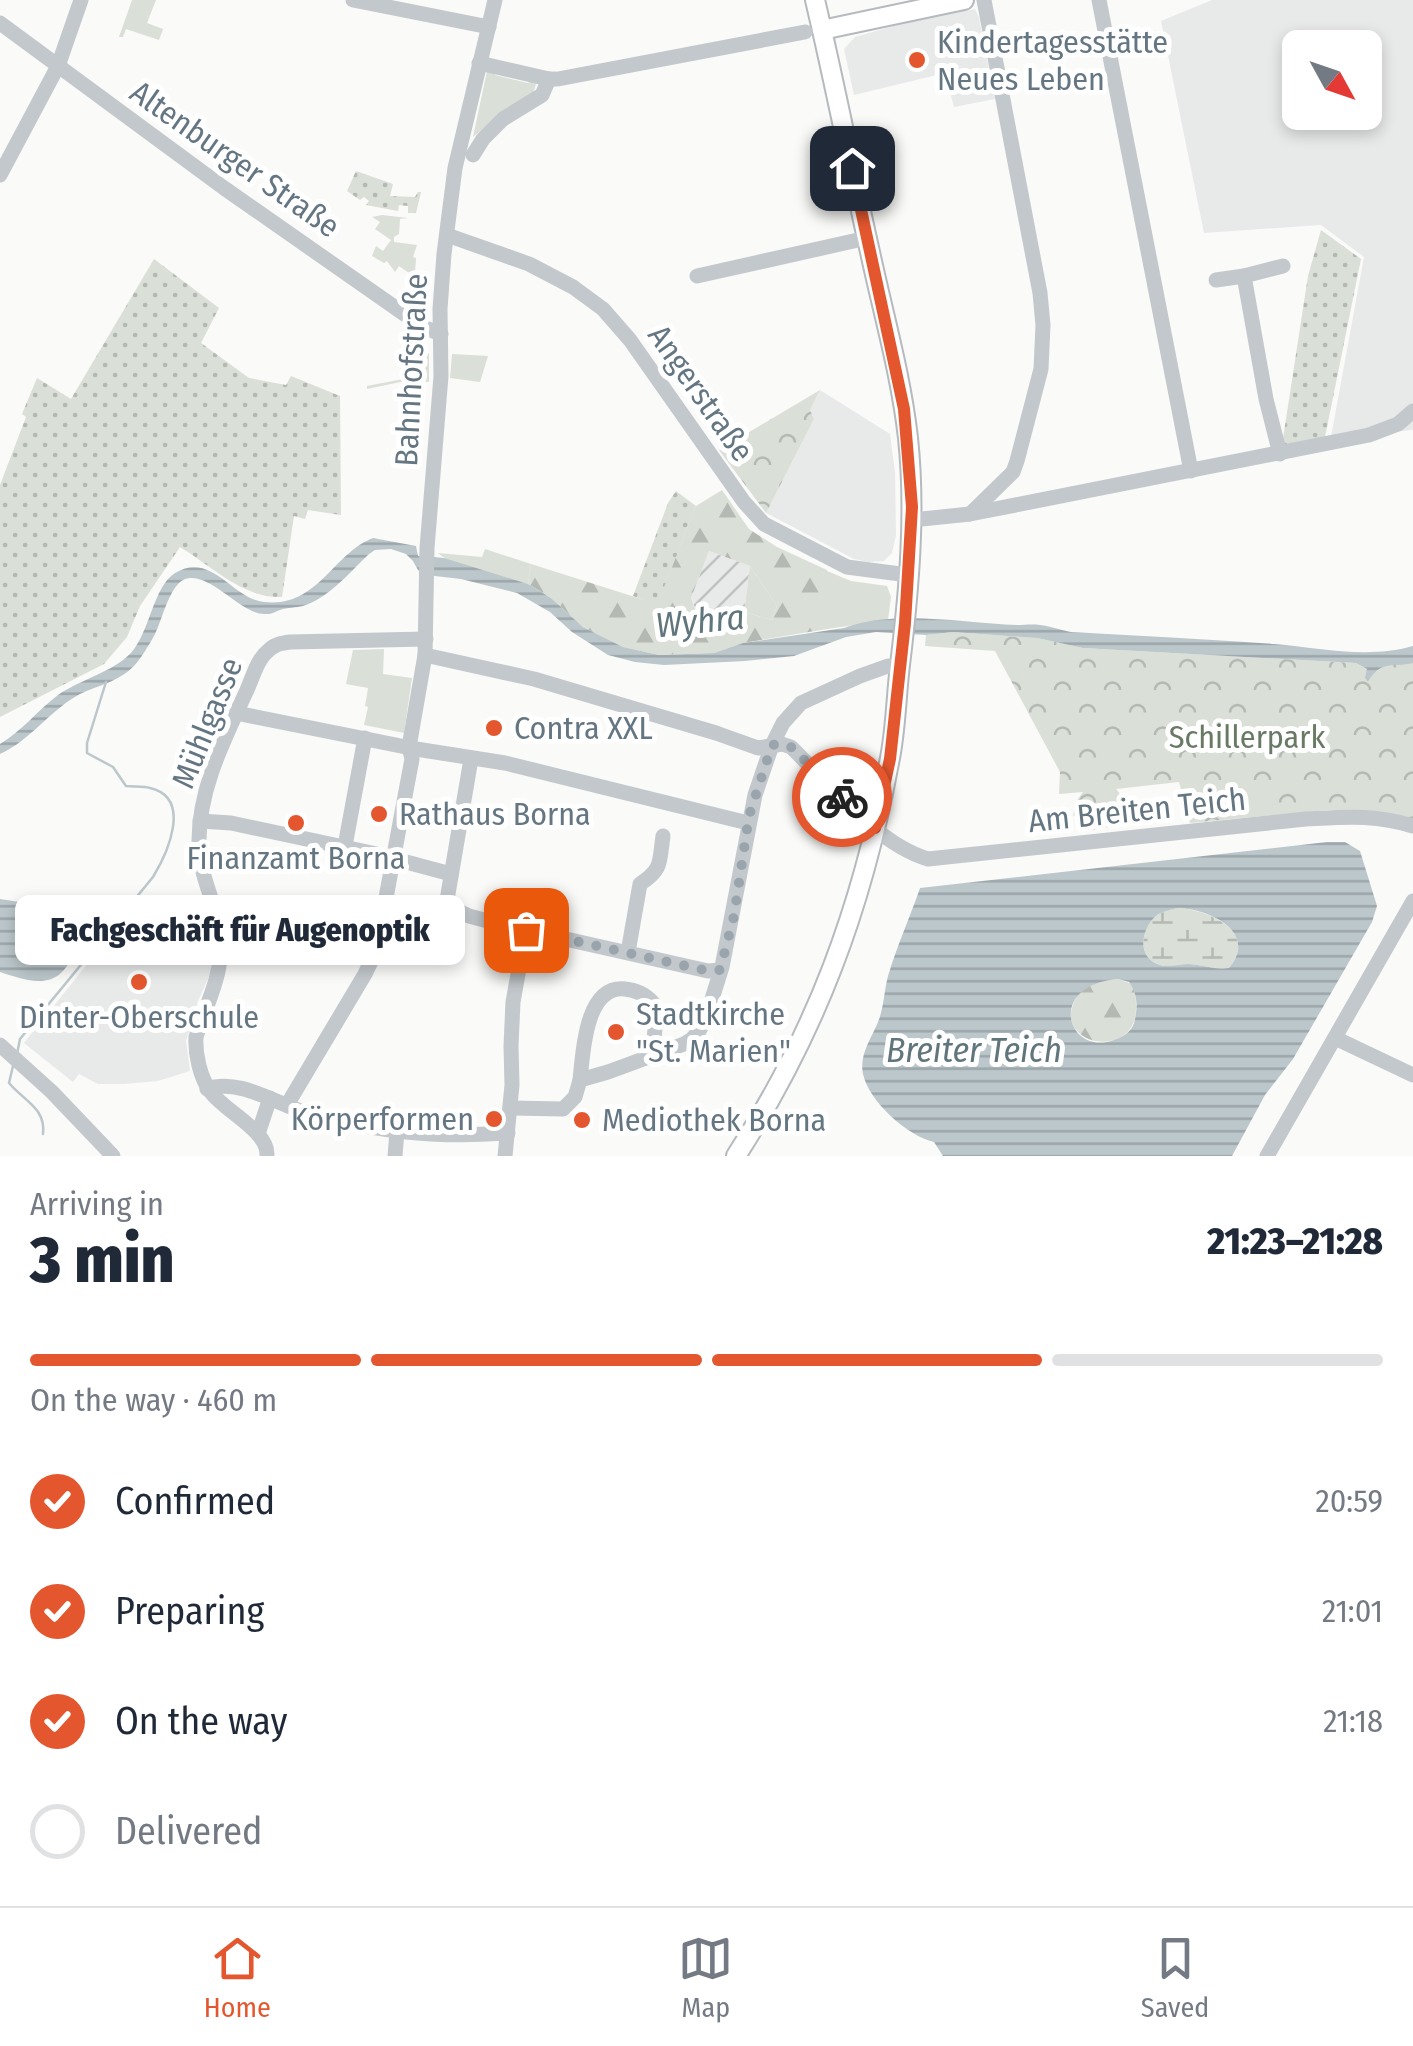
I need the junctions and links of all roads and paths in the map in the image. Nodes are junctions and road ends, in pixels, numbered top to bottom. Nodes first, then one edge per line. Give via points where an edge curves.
1 (81, 0) edge
2 (352, 0) edge
3 (495, 0) edge
4 (815, 0) edge
5 (964, 0) edge
6 (984, 0) edge
7 (1099, 0) edge
8 (0, 23) edge
9 (488, 27) junction
10 (813, 31) junction
11 (479, 63) junction
12 (58, 66) junction
13 (549, 79) junction
14 (472, 155) dead end
15 (0, 174) edge
16 (447, 236) junction
17 (867, 238) junction
18 (1283, 266) dead end
19 (696, 276) dead end
20 (1244, 276) junction
21 (1216, 280) dead end
22 (441, 334) junction
23 (1413, 412) edge
24 (1280, 454) junction
25 (1191, 470) junction
26 (1013, 472) junction
27 (1022, 503) junction
28 (970, 514) junction
29 (912, 520) junction
30 (908, 575) junction
31 (425, 647) junction
32 (900, 667) junction
33 (236, 714) junction
34 (366, 738) junction
35 (772, 745) junction
36 (409, 747) junction
37 (472, 759) junction
38 (200, 821) junction
39 (748, 823) junction
40 (1413, 826) edge
41 (875, 828) junction
42 (663, 836) dead end
43 (345, 846) junction
44 (390, 857) junction
45 (451, 874) junction
46 (1413, 900) edge
47 (526, 930) junction
48 (628, 952) junction
49 (720, 970) junction
50 (1335, 1038) junction
51 (2, 1047) edge
52 (653, 1054) junction
53 (1413, 1075) edge
54 (580, 1080) junction
55 (208, 1088) junction
56 (270, 1098) junction
57 (287, 1105) junction
58 (511, 1108) junction
59 (397, 1131) junction
60 (508, 1133) junction
61 (258, 1134) junction
62 (269, 1155) edge
63 (113, 1156) edge
64 (395, 1156) edge
65 (505, 1156) edge
66 (736, 1156) edge
67 (1267, 1156) edge

1 - 12 street
2 - 9 street
3 - 9 street, Bahnhofstraße
4 - 10 main road
5 - 10 main road
6 - 26 street via 1042,324 1039,380
7 - 25 street
8 - 12 street, Altenburger Straße
9 - 11 street, Bahnhofstraße
10 - 13 street
10 - 17 main road
11 - 13 street
11 - 16 street, Bahnhofstraße
12 - 15 street
12 - 22 street, Altenburger Straße via 286,232
13 - 14 street via 542,95 503,119
16 - 22 street, Bahnhofstraße
16 - 30 street, Angerstraße via 530,264 602,310 764,524 847,567
17 - 19 street
17 - 29 main road via 904,409
18 - 20 street
20 - 21 street
20 - 24 street
22 - 31 street, Bahnhofstraße
23 - 24 street via 1369,435
24 - 25 street
25 - 27 street
26 - 27 street
26 - 28 street
27 - 28 street
28 - 29 street
29 - 30 main road
30 - 32 main road
31 - 33 street, Mühlgasse via 273,646
31 - 35 street, Mühlgasse via 758,748
31 - 36 street, Bahnhofstraße
32 - 35 street via 860,676 801,703
32 - 41 main road
33 - 34 street
33 - 38 street, Mühlgasse
34 - 36 street
34 - 43 street
35 - 39 street
35 - 41 street, Mühlgasse via 791,747
36 - 37 street
36 - 44 street, Bahnhofstraße via 412,760
37 - 39 street
37 - 45 street
38 - 43 street
38 - 55 street, Mühlgasse via 201,870 221,939 219,972 196,1037
39 - 49 street
40 - 41 street, Am Breiten Teich via 1363,816 1306,819 928,860
41 - 66 main road via 830,978
42 - 48 street via 655,874 640,884
43 - 44 street
44 - 45 street
44 - 57 street, Bahnhofstraße via 376,951
45 - 47 street via 448,906
46 - 50 street
47 - 48 street
47 - 58 street via 513,1002
48 - 49 street
49 - 52 street via 699,1031
50 - 53 street
50 - 67 street
51 - 63 street
52 - 54 street
52 - 54 street via 654,1003 616,989 590,1017
54 - 58 street via 563,1109
55 - 56 street via 222,1085
55 - 61 street
56 - 57 street
56 - 61 street
57 - 59 street
58 - 60 street
59 - 60 street
59 - 64 street
60 - 65 street
61 - 62 street

